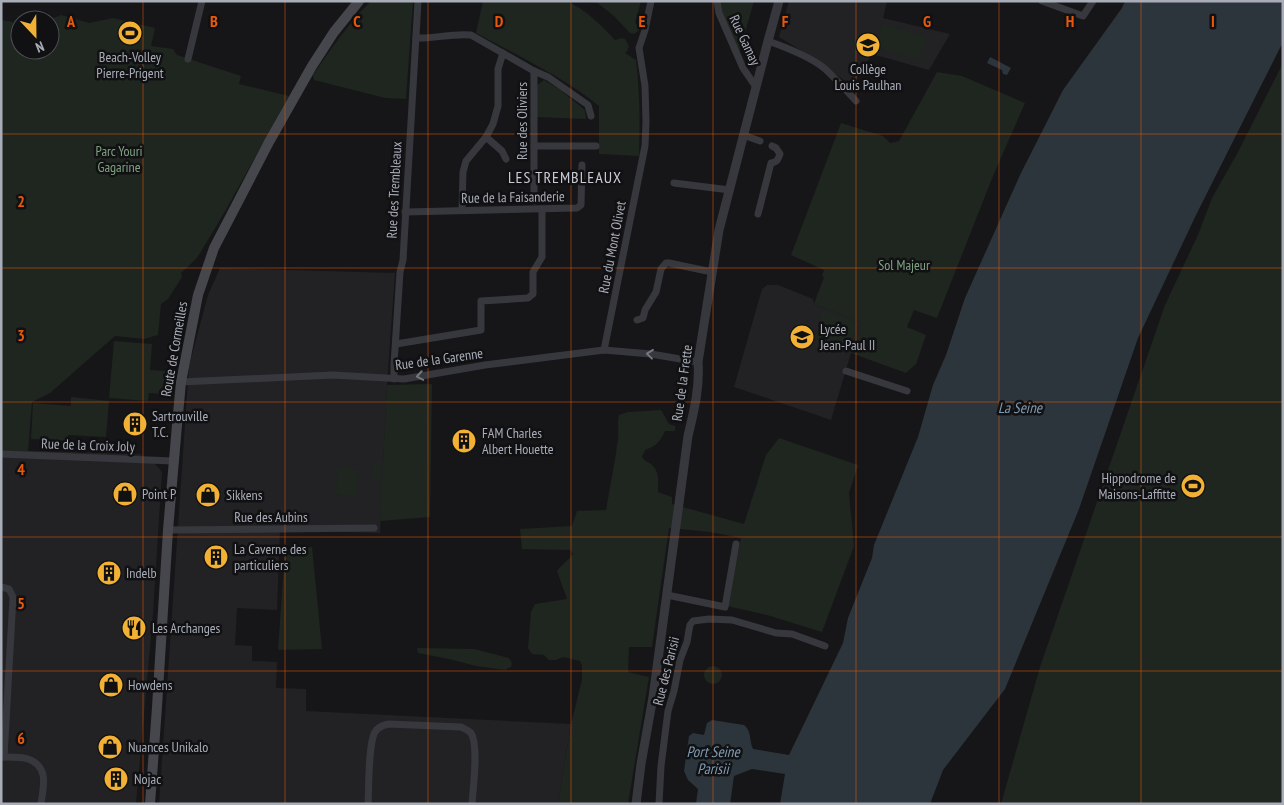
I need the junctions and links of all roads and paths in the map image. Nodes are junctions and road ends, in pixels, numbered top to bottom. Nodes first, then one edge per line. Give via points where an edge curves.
1 (202, 1) edge
2 (358, 1) edge
3 (418, 1) edge
4 (651, 1) edge
5 (717, 1) edge
6 (779, 1) edge
7 (1042, 1) edge
8 (1093, 1) edge
9 (416, 38) junction
10 (768, 41) junction
11 (503, 54) junction
12 (188, 59) dead end
13 (534, 71) junction
14 (756, 87) junction
15 (856, 101) dead end
16 (591, 116) dead end
17 (743, 135) junction
18 (486, 137) junction
19 (760, 141) dead end
20 (534, 146) junction
21 (596, 146) dead end
22 (772, 146) dead end
23 (506, 159) dead end
24 (582, 165) dead end
25 (674, 183) dead end
26 (730, 190) junction
27 (534, 201) dead end
28 (542, 209) junction
29 (462, 210) junction
30 (405, 212) junction
31 (758, 214) dead end
32 (712, 272) junction
33 (637, 320) dead end
34 (396, 344) junction
35 (604, 350) junction
36 (698, 362) junction
37 (846, 371) dead end
38 (394, 380) junction
39 (181, 382) junction
40 (907, 392) dead end
41 (1, 454) edge
42 (173, 461) junction
43 (374, 528) dead end
44 (168, 530) junction
45 (736, 544) dead end
46 (1, 587) edge
47 (667, 595) junction
48 (725, 608) junction
49 (724, 619) junction
50 (825, 646) dead end
51 (3, 757) edge
52 (41, 804) edge
53 (150, 804) edge
54 (368, 804) edge
55 (472, 804) edge
56 (636, 804) edge
57 (659, 804) edge

1 - 12 street
2 - 39 main road, Route de Cormeilles via 312,66 214,248 198,295
3 - 9 street, Rue des Trembleaux
4 - 35 street, Rue du Mont Olivet via 638,48 645,86 645,146
5 - 14 street, Rue Gamay via 743,68
6 - 10 street, Rue de la Frette
7 - 8 street via 1083,16
9 - 11 street, Rue des Oliviers via 471,36
9 - 30 street, Rue des Trembleaux
10 - 14 street, Rue de la Frette
10 - 15 street via 823,68
11 - 13 street, Rue des Oliviers
11 - 18 street via 498,69 498,106
13 - 16 street, Rue des Oliviers via 588,105
13 - 20 street, Rue des Oliviers
14 - 17 street, Rue de la Frette
17 - 19 street
17 - 26 street, Rue de la Frette
18 - 23 street
18 - 29 street via 466,161
20 - 21 street
20 - 27 street, Rue des Oliviers
22 - 31 street via 780,154 771,163
24 - 28 street, Rue de la Faisanderie via 581,205 577,208
25 - 26 street
26 - 32 street, Rue de la Frette
28 - 29 street, Rue de la Faisanderie
28 - 34 street via 542,257 533,272 533,294 528,298 481,300 480,330
29 - 30 street, Rue de la Faisanderie
30 - 34 street, Rue des Trembleaux
32 - 33 street via 666,263 643,318
32 - 36 street, Rue de la Frette
34 - 38 street, Rue des Trembleaux
36 -> 35 street, Rue de la Garenne
35 -> 38 street, Rue de la Garenne
36 - 47 street, Rue de la Frette via 699,381 688,436
37 - 40 street
38 - 39 street, Rue de la Garenne via 332,375
39 - 42 main road, Route de Cormeilles
41 - 42 street, Rue de la Croix Joly
42 - 44 main road, Route de Cormeilles
43 - 44 street, Rue des Aubins
44 - 53 main road, Route de Cormeilles
45 - 48 street
46 - 51 street via 10,589 13,597
47 - 48 street
47 - 56 street, Rue de la Frette
48 - 49 street
49 - 50 street, Rue des Parisii via 792,634
49 - 57 street, Rue des Parisii via 693,621 690,625 668,711
51 - 52 street via 22,757 39,766 43,776
54 - 55 street via 371,743 375,732 388,724 461,727 468,731 475,746

